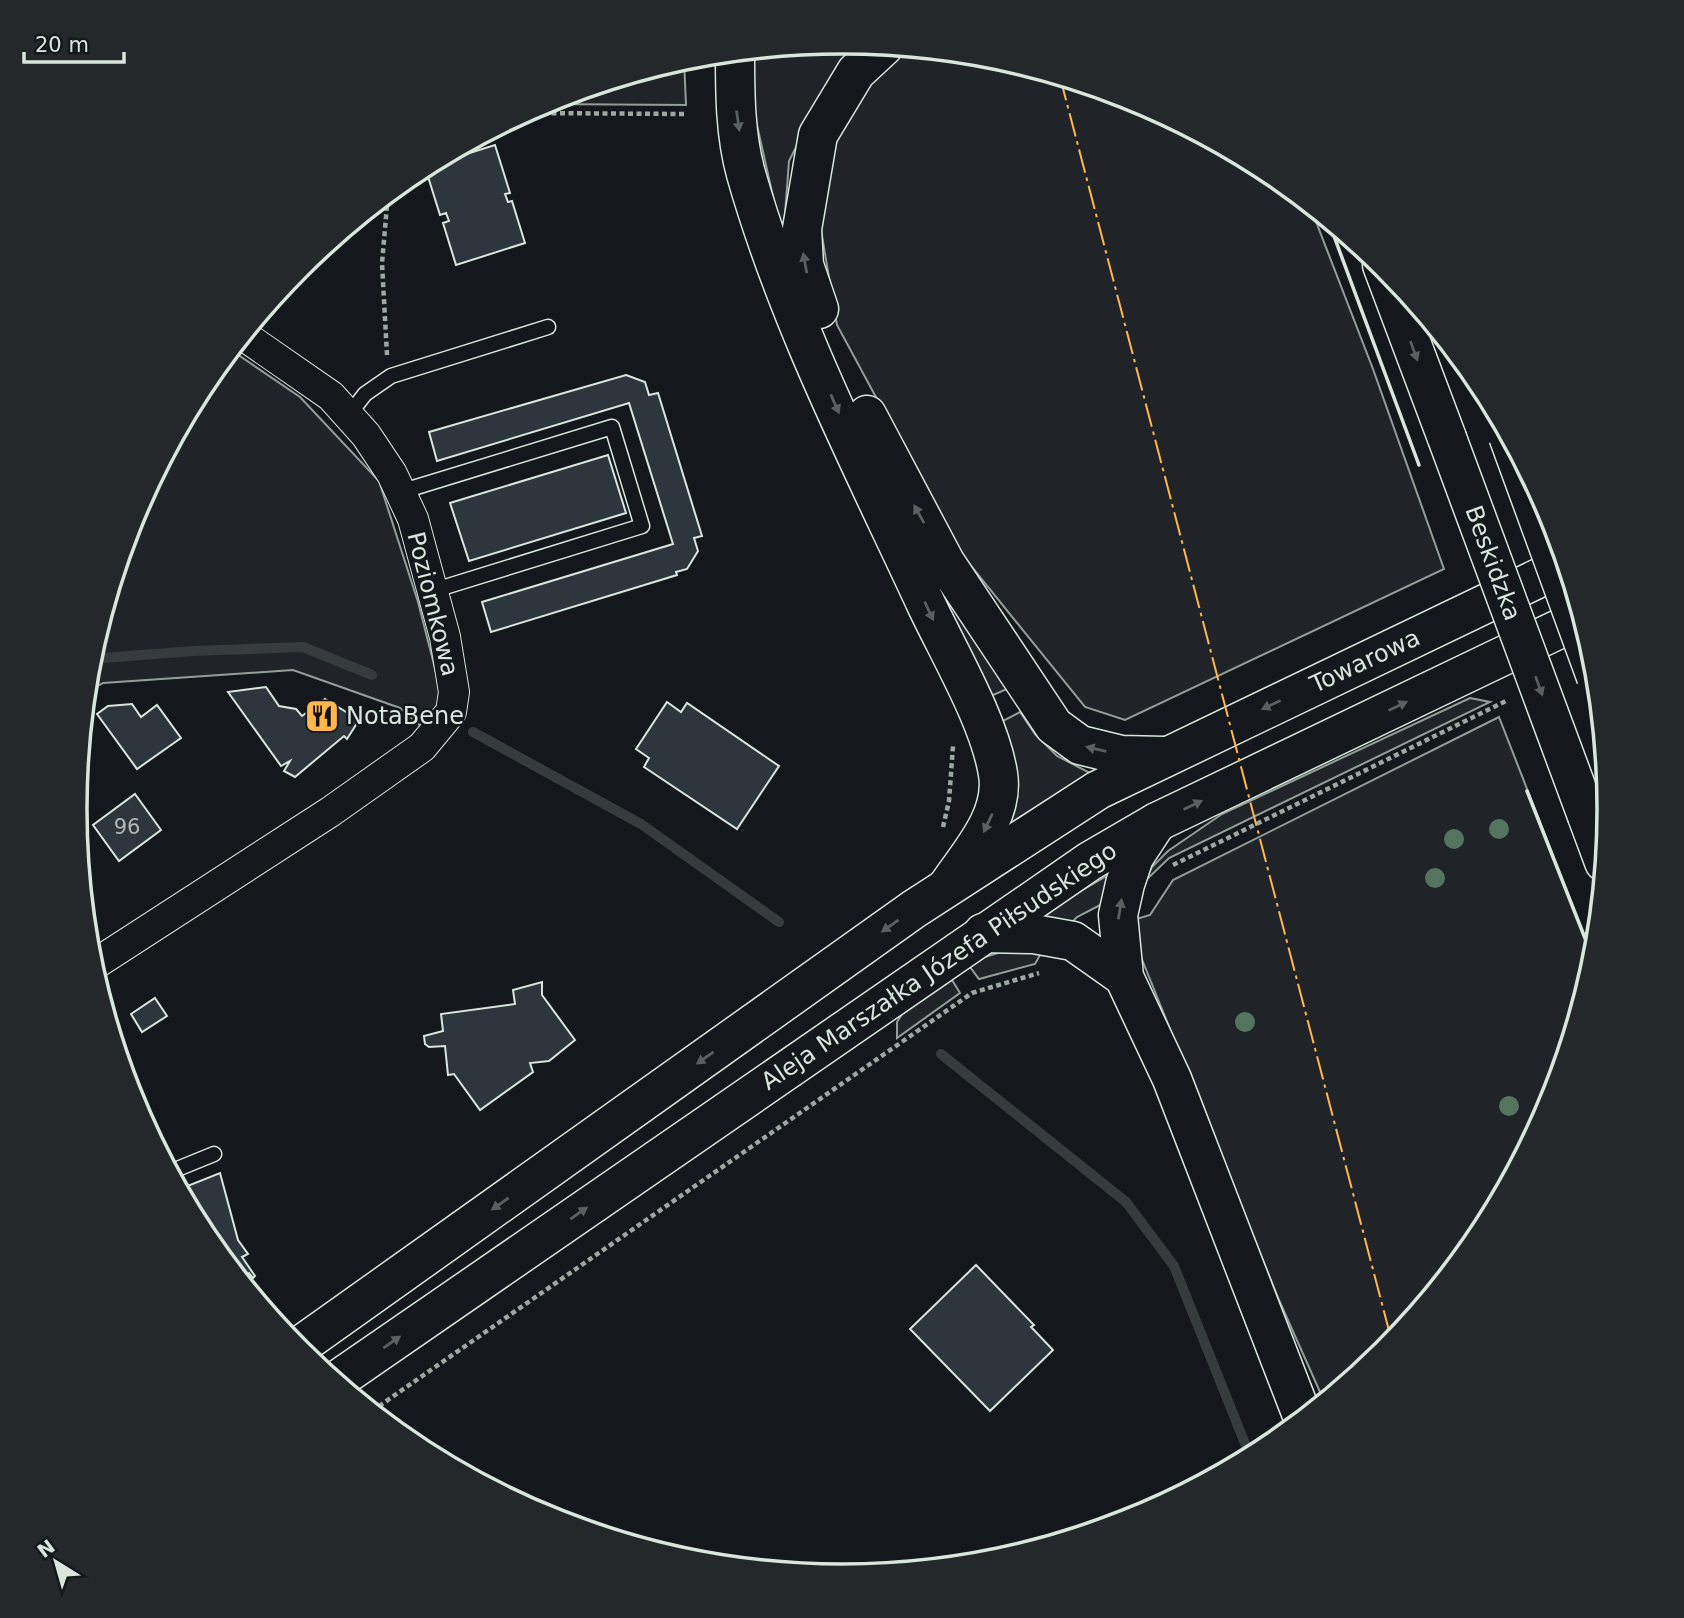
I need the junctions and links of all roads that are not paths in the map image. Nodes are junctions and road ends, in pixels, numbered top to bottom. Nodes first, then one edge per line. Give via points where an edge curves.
1 (874, 55) edge
2 (735, 62) edge
3 (1393, 293) edge
4 (548, 327) dead end
5 (251, 340) edge
6 (348, 416) junction
7 (400, 492) junction
8 (1537, 516) edge
9 (1558, 569) edge
10 (1563, 587) edge
11 (432, 591) junction
12 (1573, 622) edge
13 (1164, 756) junction
14 (1157, 822) junction
15 (1596, 840) edge
16 (947, 887) junction
17 (983, 933) junction
18 (103, 959) edge
19 (1124, 977) junction
20 (214, 1154) dead end
21 (179, 1168) edge
22 (306, 1341) edge
23 (344, 1376) edge
24 (1300, 1409) edge

13 -> 1 main road via 1121,755 1080,745 1054,726 945,562 884,451 825,324 804,265 802,229 818,135 856,72
2 -> 16 main road via 745,172 786,289 979,718 999,776 989,825
3 -> 15 main road, Beskidzka, bridge
4 - 6 lane via 391,376 365,394
5 - 6 street, Poziomkowa via 331,396
6 - 7 street, Poziomkowa via 366,435
7 - 11 street, Poziomkowa via 413,519
7 - 11 lane via 612,427 642,526
8 - 10 main road, bridge
9 -> 13 main road, Towarowa
11 - 18 street, Poziomkowa via 454,692 451,712 440,728 422,747 330,812
14 -> 12 main road, Aleja Marszałka Józefa Piłsudskiego
13 - 16 main road via 1098,790
14 - 17 main road, Aleja Marszałka Józefa Piłsudskiego
19 -> 14 main road via 1118,915 1134,857
16 -> 22 main road
17 - 19 main road via 1034,934 1073,941
23 -> 17 main road, Aleja Marszałka Józefa Piłsudskiego
19 - 24 main road via 1172,1079
20 - 21 lane

